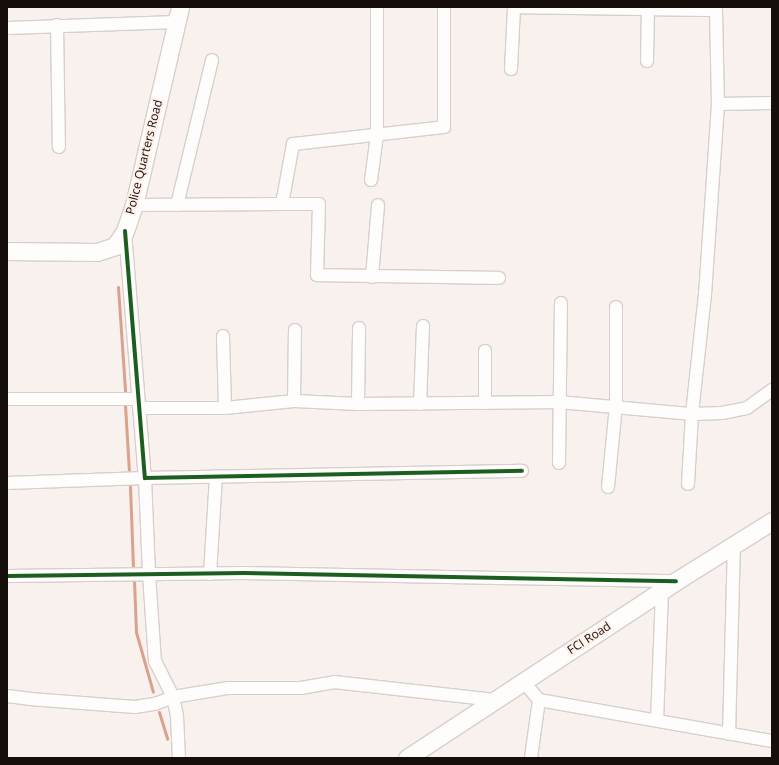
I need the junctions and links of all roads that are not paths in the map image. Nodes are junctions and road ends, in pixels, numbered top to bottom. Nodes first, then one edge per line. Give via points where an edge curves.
1 (377, 7) edge
2 (444, 7) edge
3 (514, 7) edge
4 (648, 10) junction
5 (179, 14) edge
6 (57, 25) junction
7 (7, 28) edge
8 (212, 60) dead end
9 (647, 61) dead end
10 (511, 69) dead end
11 (772, 103) edge
12 (718, 104) junction
13 (377, 135) junction
14 (59, 147) dead end
15 (371, 180) dead end
16 (282, 204) junction
17 (134, 205) junction
18 (177, 205) junction
19 (378, 205) dead end
20 (125, 231) junction
21 (7, 251) edge
22 (372, 277) junction
23 (499, 278) dead end
24 (561, 302) dead end
25 (616, 307) dead end
26 (422, 326) dead end
27 (359, 328) dead end
28 (295, 330) dead end
29 (223, 336) dead end
30 (485, 351) dead end
31 (772, 390) edge
32 (7, 399) edge
33 (294, 401) junction
34 (560, 402) junction
35 (485, 403) junction
36 (139, 404) junction
37 (358, 404) junction
38 (420, 404) junction
39 (616, 406) junction
40 (225, 408) junction
41 (692, 414) junction
42 (559, 463) dead end
43 (522, 472) dead end
44 (216, 476) junction
45 (145, 478) junction
46 (7, 483) edge
47 (688, 484) dead end
48 (608, 487) dead end
49 (772, 521) edge
50 (734, 546) junction
51 (149, 574) junction
52 (210, 574) junction
53 (7, 576) edge
54 (669, 586) junction
55 (524, 681) junction
56 (7, 696) edge
57 (173, 698) junction
58 (495, 700) junction
59 (539, 700) junction
60 (657, 721) junction
61 (729, 734) junction
62 (772, 741) edge
63 (411, 757) edge
64 (179, 758) edge
65 (531, 758) edge

1 - 13 street
2 - 13 street via 444,127
3 - 4 street
3 - 10 street
4 - 9 street
4 - 12 street via 716,10
5 - 6 street
5 - 17 street, Police Quarters Road
6 - 7 street
6 - 14 street
8 - 18 street
11 - 12 street
12 - 41 street via 705,294
13 - 15 street
13 - 16 street via 293,144
16 - 18 street
16 - 22 street via 319,204 317,275
17 - 18 street
17 - 20 street, Police Quarters Road
19 - 22 street
20 - 21 street, Police Quarters Road via 115,246 97,252
20 - 36 street
22 - 23 street
24 - 34 street
25 - 39 street
26 - 38 street
27 - 37 street
28 - 33 street
29 - 40 street
30 - 35 street
31 - 41 street via 747,408 722,413
32 - 36 street
33 - 37 street
33 - 40 street
34 - 35 street
34 - 39 street
34 - 42 street
35 - 38 street
36 - 40 street
36 - 45 street
37 - 38 street
39 - 41 street
39 - 48 street
41 - 47 street
43 - 44 street
44 - 45 street
44 - 52 street
45 - 46 street
45 - 51 street
49 - 50 street, FCI Road
50 - 54 street, FCI Road
50 - 61 street
51 - 52 street
51 - 53 street
51 - 57 street via 155,661
52 - 54 street
54 - 55 street, FCI Road
54 - 60 street
55 - 58 street, FCI Road
55 - 59 street
56 - 57 street via 30,700 136,707
57 - 58 street via 228,688 301,688 334,682
57 - 64 street via 177,716
58 - 63 street, FCI Road
59 - 60 street
59 - 65 street
60 - 61 street
61 - 62 street

